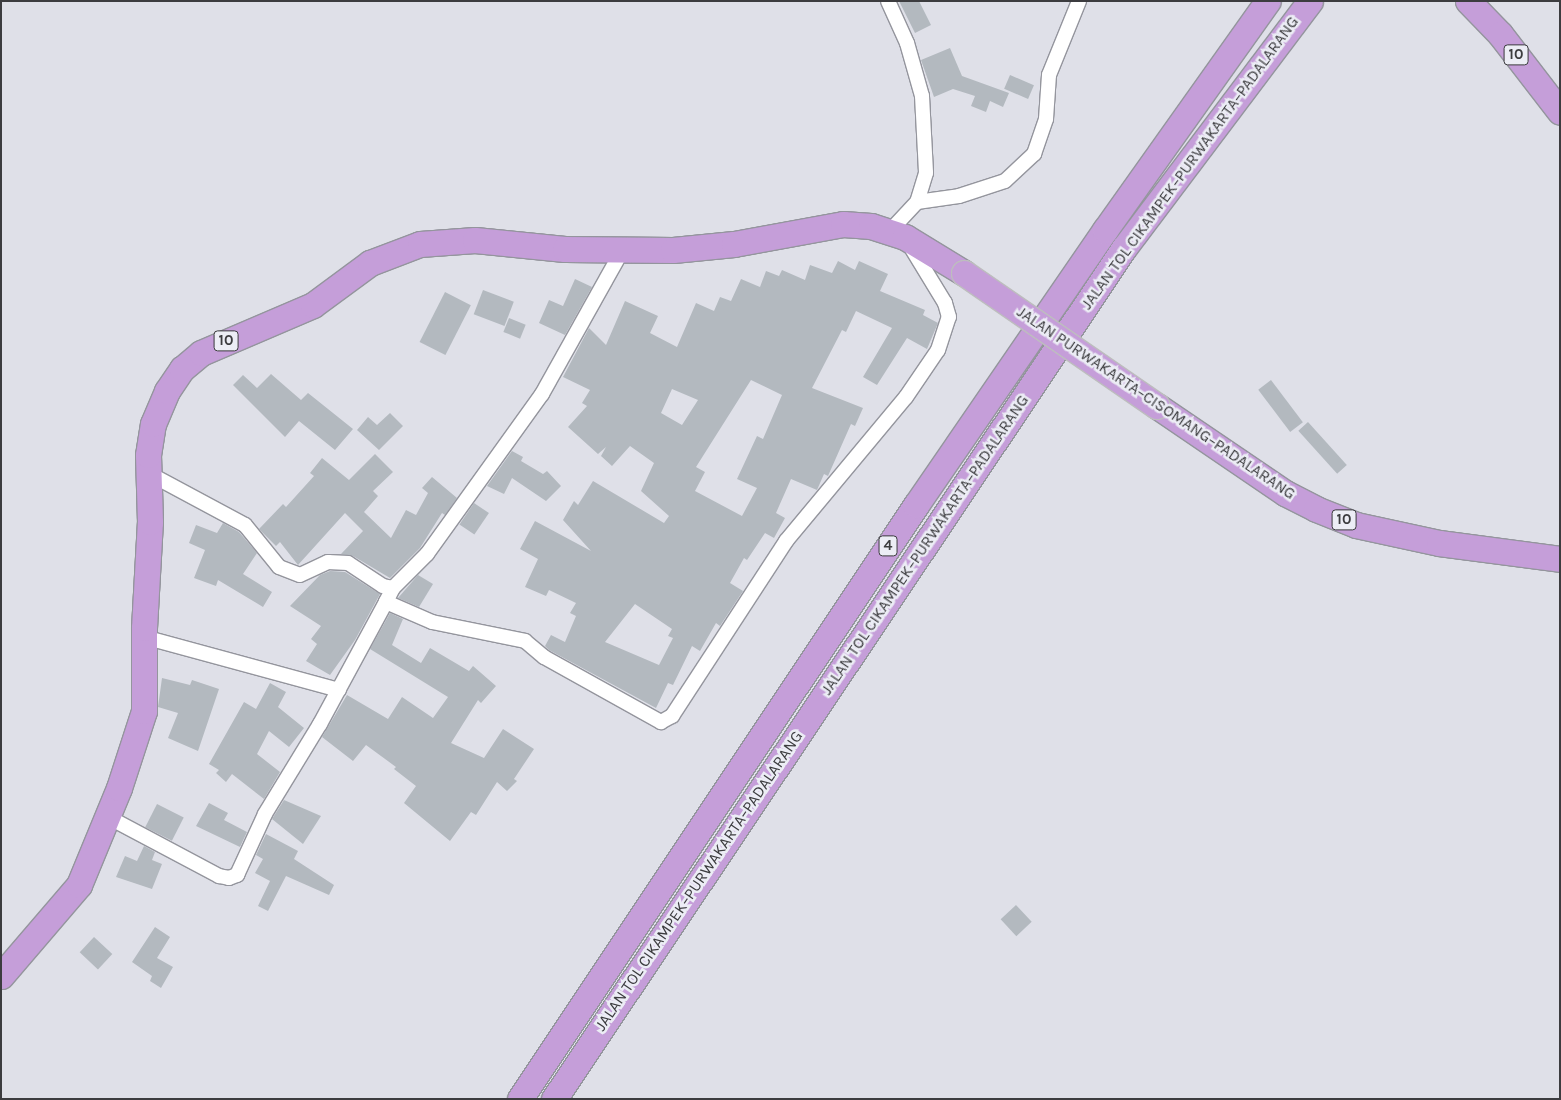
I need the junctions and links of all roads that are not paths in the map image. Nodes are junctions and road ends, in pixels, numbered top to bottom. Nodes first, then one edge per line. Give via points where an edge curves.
1 (888, 1) edge
2 (1079, 1) edge
3 (1268, 1) edge
4 (1468, 1) edge
5 (1304, 8) edge
6 (1560, 112) edge
7 (917, 202) junction
8 (898, 234) junction
9 (622, 251) junction
10 (148, 473) junction
11 (1560, 559) edge
12 (393, 588) junction
13 (386, 602) junction
14 (144, 637) junction
15 (339, 690) junction
16 (108, 817) junction
17 (1, 976) edge
18 (520, 1099) edge
19 (554, 1099) edge

1 - 7 street via 907,43 922,96 926,173
2 - 7 street via 1049,75 1046,119 1034,154 1005,181 960,196
3 - 18 highway, JALAN TOL CIKAMPEK–PURWAKARTA–PADALARANG / 4 via 921,497
4 - 6 highway, 10 via 1500,34
5 - 19 highway, JALAN TOL CIKAMPEK–PURWAKARTA–PADALARANG / 4 via 1124,248
7 - 8 street
8 - 9 highway, 10 via 843,224 734,244
8 - 11 highway, JALAN PURWAKARTA–CISOMANG–PADALARANG / 10, bridge via 964,273 1285,492 1356,525 1439,543
8 - 13 street via 945,303 949,317 938,350 906,397 786,541 672,716 661,722 648,717 544,657 525,641 432,622
9 - 10 highway, 10 via 475,240 420,244 370,263 313,305 227,340 202,353 182,369 167,391 153,424
9 - 12 street via 542,394 427,554
10 - 12 street via 245,525 279,567 300,575 328,562 348,563 383,586
10 - 14 highway, 10 via 150,522
12 - 13 street
13 - 15 street
14 - 15 street
14 - 16 highway, 10 via 144,710
15 - 16 street via 265,814 236,876 220,876
16 - 17 highway, 10 via 79,885

